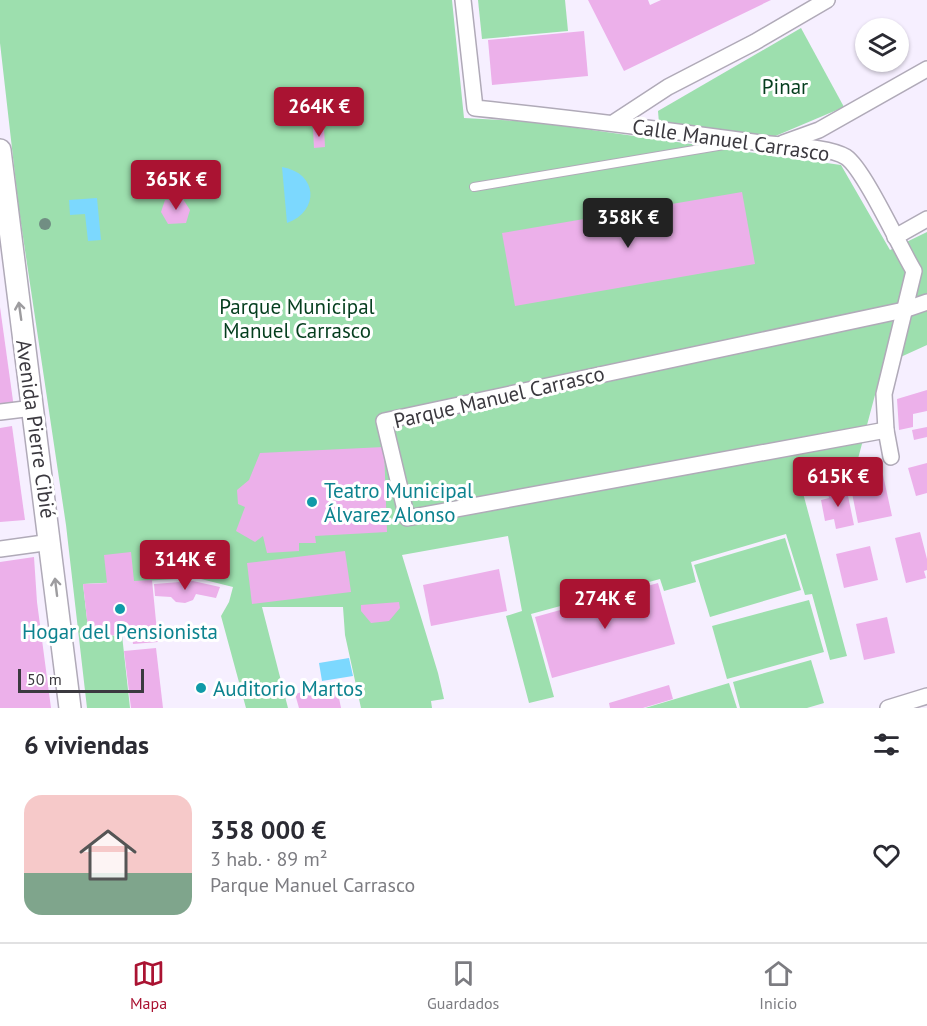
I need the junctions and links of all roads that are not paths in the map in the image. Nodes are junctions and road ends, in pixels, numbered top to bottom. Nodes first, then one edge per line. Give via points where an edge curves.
1 (464, 0) edge
2 (827, 0) edge
3 (927, 69) edge
4 (613, 123) junction
5 (745, 141) junction
6 (777, 146) junction
7 (0, 150) edge
8 (474, 187) dead end
9 (3, 210) edge
10 (927, 219) edge
11 (894, 237) junction
12 (927, 303) edge
13 (904, 310) junction
14 (33, 408) junction
15 (0, 412) edge
16 (886, 430) junction
17 (891, 457) dead end
18 (51, 542) junction
19 (0, 549) edge
20 (927, 696) edge
21 (70, 708) edge
22 (888, 708) edge

1 - 4 street, Calle Manuel Carrasco via 475,108
2 - 4 street via 668,87
3 - 6 street via 819,130
4 - 5 street, Calle Manuel Carrasco
5 - 6 street, Calle Manuel Carrasco
5 - 8 lane
6 - 11 street, Calle Manuel Carrasco via 815,148 846,157 862,174
7 - 9 street, Avenida Pierre Cibié
14 -> 9 street, Avenida Pierre Cibié
10 - 11 street
11 - 13 street, Calle Manuel Carrasco via 914,271
12 - 13 street
13 - 16 street, Calle Manuel Carrasco via 884,394
13 - 16 street, Parque Manuel Carrasco via 384,421 407,518
14 - 15 street
14 - 18 street, Avenida Pierre Cibié
16 - 17 street, Calle Manuel Carrasco
18 - 19 street
21 -> 18 street, Avenida Pierre Cibié
20 - 22 street

